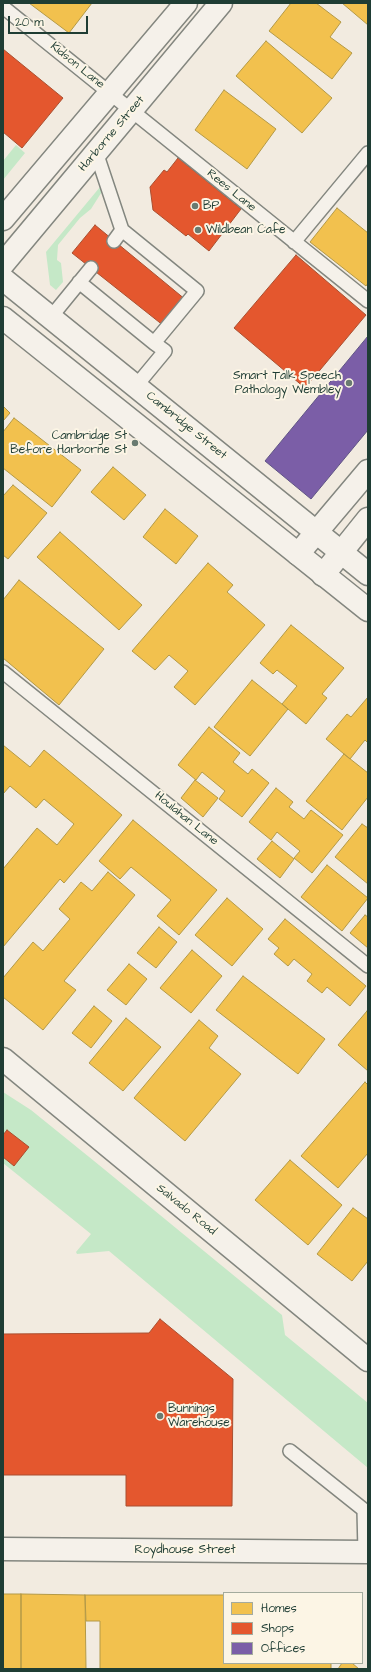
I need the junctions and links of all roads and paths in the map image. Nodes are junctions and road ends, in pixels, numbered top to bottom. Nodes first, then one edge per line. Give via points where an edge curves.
1 (186, 3) edge
2 (221, 3) edge
3 (3, 7) edge
4 (110, 93) junction
5 (132, 110) junction
6 (96, 152) junction
7 (368, 153) edge
8 (3, 219) edge
9 (122, 230) junction
10 (114, 241) dead end
11 (294, 242) junction
12 (3, 264) edge
13 (91, 268) dead end
14 (3, 279) edge
15 (79, 282) junction
16 (368, 301) edge
17 (51, 317) junction
18 (3, 318) edge
19 (154, 343) junction
20 (136, 386) junction
21 (368, 471) edge
22 (368, 519) edge
23 (316, 532) junction
24 (341, 552) junction
25 (298, 554) junction
26 (368, 574) edge
27 (323, 575) junction
28 (368, 610) edge
29 (3, 672) edge
30 (368, 966) edge
31 (3, 1059) edge
32 (368, 1360) edge
33 (290, 1451) dead end
34 (3, 1549) edge
35 (367, 1552) edge

1 - 4 main road
2 - 5 main road, Harborne Street
3 - 4 lane, Kidson Lane
4 - 5 lane, Kidson Lane
4 - 8 main road
5 - 6 main road, Harborne Street
5 - 11 lane, Rees Lane
6 - 9 lane
6 - 12 main road, Harborne Street
7 - 11 lane
9 - 10 lane
9 - 19 lane via 197,291
11 - 16 lane, Rees Lane
13 - 15 lane
14 - 17 main road, Cambridge Street
15 - 17 lane
15 - 19 lane
17 - 20 main road, Cambridge Street
18 - 25 main road
19 - 20 lane via 165,351
20 - 23 main road, Cambridge Street
21 - 23 main road
22 - 24 main road
23 - 24 main road, Cambridge Street
23 - 25 main road
24 - 26 main road, Cambridge Street
24 - 27 main road
25 - 27 main road
27 - 28 main road
29 - 30 lane, Houlahan Lane
31 - 32 main road, Salvado Road
33 - 35 lane via 364,1510
34 - 35 main road, Roydhouse Street

